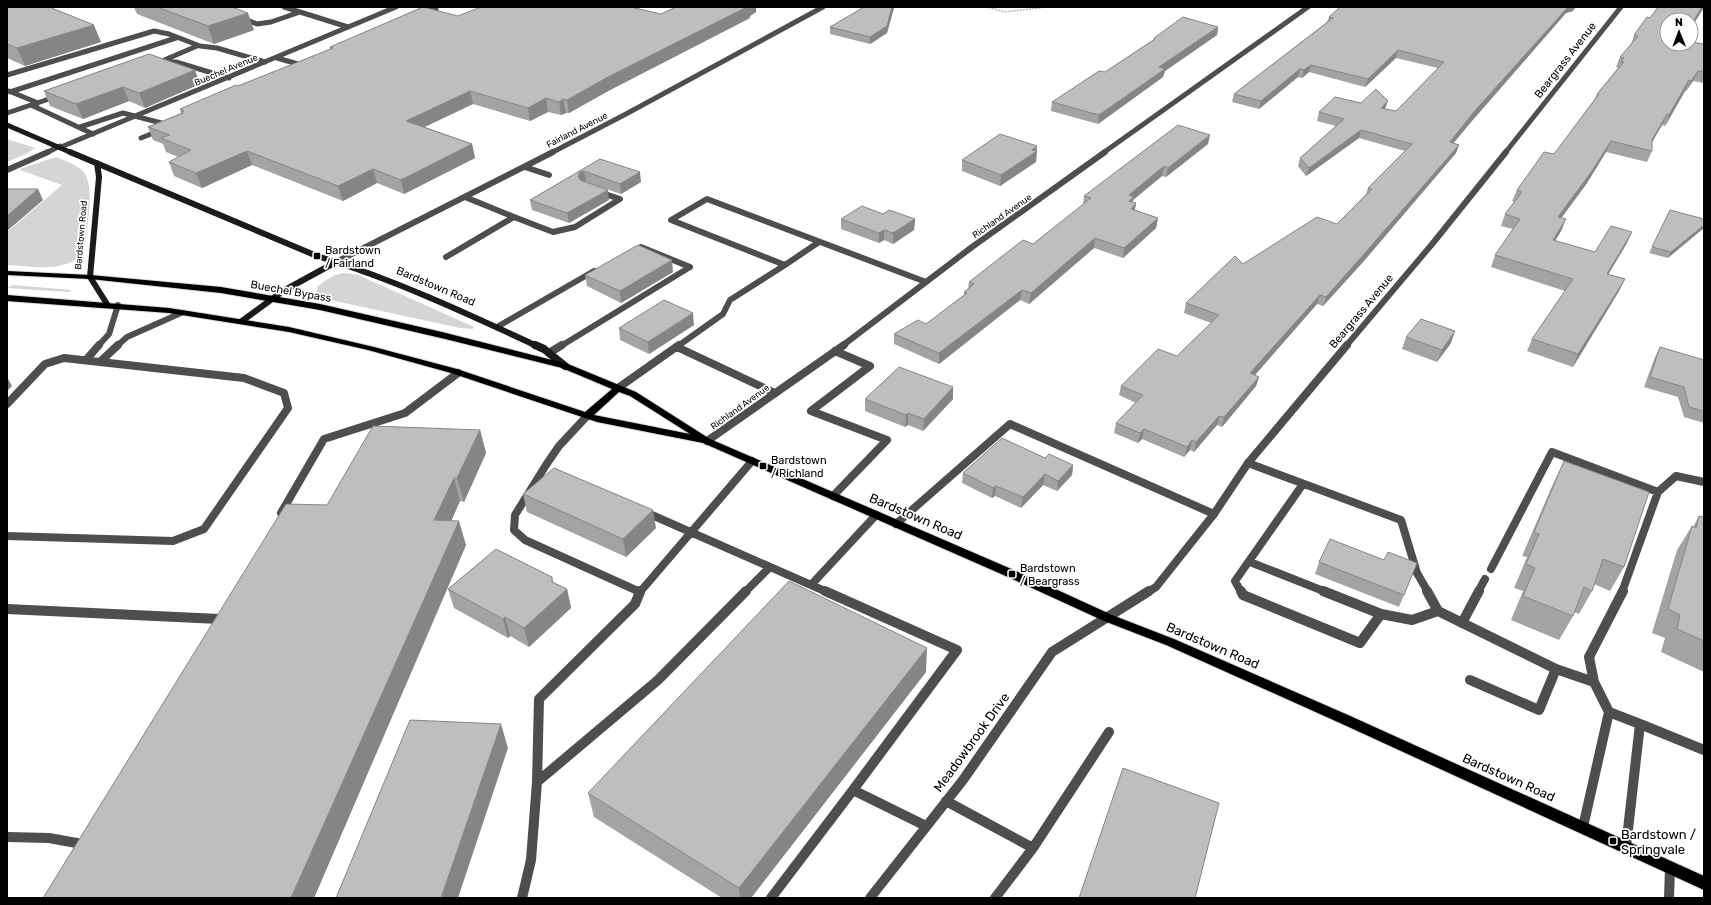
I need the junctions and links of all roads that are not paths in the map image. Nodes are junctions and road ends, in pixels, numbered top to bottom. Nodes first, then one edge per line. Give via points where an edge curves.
1 (284, 7) edge
2 (396, 7) edge
3 (426, 7) edge
4 (823, 7) edge
5 (1308, 7) edge
6 (1621, 7) edge
7 (300, 12) junction
8 (428, 14) edge
9 (235, 15) edge
10 (348, 27) junction
11 (176, 38) junction
12 (197, 46) junction
13 (277, 58) junction
14 (160, 62) junction
15 (265, 62) junction
16 (311, 63) edge
17 (152, 64) edge
18 (304, 66) junction
19 (297, 69) edge
20 (7, 75) edge
21 (229, 78) junction
22 (9, 91) edge
23 (67, 93) edge
24 (38, 103) junction
25 (31, 105) junction
26 (7, 113) edge
27 (137, 116) junction
28 (178, 122) edge
29 (7, 125) edge
30 (171, 125) junction
31 (80, 127) junction
32 (93, 134) junction
33 (141, 138) dead end
34 (61, 146) junction
35 (97, 163) junction
36 (525, 167) junction
37 (7, 170) edge
38 (548, 175) dead end
39 (591, 188) edge
40 (466, 197) junction
41 (514, 217) junction
42 (819, 242) junction
43 (632, 250) edge
44 (446, 257) dead end
45 (336, 262) junction
46 (785, 265) junction
47 (598, 269) edge
48 (7, 273) edge
49 (90, 277) junction
50 (926, 282) junction
51 (7, 298) edge
52 (272, 300) junction
53 (107, 304) junction
54 (118, 305) junction
55 (181, 313) junction
56 (242, 321) junction
57 (498, 327) junction
58 (677, 347) junction
59 (835, 351) junction
60 (549, 353) junction
61 (86, 360) junction
62 (100, 362) junction
63 (565, 366) junction
64 (458, 373) junction
65 (618, 388) junction
66 (775, 393) junction
67 (7, 404) edge
68 (587, 416) junction
69 (707, 441) junction
70 (752, 461) junction
71 (1248, 463) junction
72 (1704, 482) edge
73 (1303, 484) junction
74 (1658, 492) junction
75 (833, 496) junction
76 (639, 509) edge
77 (1214, 514) junction
78 (876, 515) junction
79 (277, 518) edge
80 (896, 524) junction
81 (689, 533) junction
82 (7, 536) edge
83 (1250, 562) junction
84 (770, 567) junction
85 (1491, 568) dead end
86 (1485, 579) dead end
87 (811, 585) junction
88 (640, 592) junction
89 (7, 609) edge
90 (1438, 611) junction
91 (1381, 614) junction
92 (1108, 618) junction
93 (219, 619) edge
94 (1462, 623) junction
95 (1556, 669) junction
96 (1470, 680) dead end
97 (1594, 682) junction
98 (1610, 712) junction
99 (1640, 724) junction
100 (1109, 732) dead end
101 (1704, 750) edge
102 (537, 782) junction
103 (853, 790) junction
104 (946, 801) junction
105 (926, 826) junction
106 (1582, 827) junction
107 (7, 837) edge
108 (82, 844) edge
109 (1626, 846) junction
110 (1033, 848) junction
111 (1670, 867) junction
112 (1704, 883) edge
113 (522, 898) edge
114 (771, 898) edge
115 (870, 898) edge
116 (995, 898) edge
117 (1669, 898) edge

1 - 7 street
2 - 10 street, Buechel Avenue
3 - 8 street via 436,10
4 - 36 street, Fairland Avenue
5 - 50 street, Richland Avenue
6 - 71 street, Beargrass Avenue via 1433,243
7 - 9 street via 257,24
7 - 10 street
10 - 13 street, Buechel Avenue
11 - 12 street
11 - 20 street via 161,31 148,32
11 - 22 street
12 - 14 street
12 - 15 street via 217,48
13 - 15 street, Buechel Avenue
13 - 18 street
14 - 17 street
14 - 21 street via 176,62
15 - 21 street, Buechel Avenue
16 - 18 street
18 - 19 street
21 - 27 street, Buechel Avenue
22 - 24 street
23 - 24 street
24 - 25 street
25 - 26 street
25 - 31 street
27 - 30 street
27 - 31 street via 123,113
27 - 32 street, Buechel Avenue
28 - 30 street
29 - 34 main road, Bardstown Road
30 - 33 street
31 - 32 street
32 - 34 street, Buechel Avenue
34 - 35 main road, Bardstown Road
34 - 37 street, Buechel Avenue
35 - 45 main road, Bardstown Road
35 - 49 main road, Bardstown Road via 99,177
36 - 38 street
36 - 40 street, Fairland Avenue
39 - 41 street via 620,199 575,226 554,232
40 - 41 street
40 - 45 street, Fairland Avenue
41 - 44 street
42 - 46 street
42 - 46 street via 707,199 671,220
42 - 50 street
43 - 60 street via 639,246 690,267
45 - 52 main road via 283,291
45 - 57 main road, Bardstown Road
46 - 58 street via 730,300 723,314
47 - 57 street
48 - 49 main road, Buechel Bypass
49 - 52 main road, Buechel Bypass via 221,290
49 - 53 main road, Bardstown Road
50 - 59 street, Richland Avenue
51 - 53 main road
52 - 56 main road
52 - 63 main road, Buechel Bypass via 382,320
53 - 54 main road
54 - 55 main road
54 - 61 street via 109,334
55 - 56 main road
55 - 62 street via 127,337
56 - 64 main road, Bardstown Road via 327,338
57 - 60 main road, Bardstown Road
58 - 65 street
58 - 66 street
59 - 66 street, Richland Avenue
59 - 75 street via 870,366 811,411 887,440
60 - 63 main road, Bardstown Road
61 - 62 street
61 - 67 street via 64,358 45,364
62 - 82 street via 244,378 284,393 288,408 204,529 173,541
63 - 65 main road, Bardstown Road
64 - 68 main road, Bardstown Road
64 - 79 street via 404,413 324,438
65 - 68 main road
65 - 69 main road, Bardstown Road via 633,394
66 - 69 street, Richland Avenue
68 - 69 main road, Bardstown Road
68 - 88 street via 559,446 550,467 514,516 514,530 525,540 628,584
69 - 70 main road, Bardstown Road
70 - 75 main road, Bardstown Road
70 - 81 street
71 - 73 street
71 - 77 street, Beargrass Avenue
72 - 74 street via 1676,476
73 - 83 street
73 - 90 street via 1401,520 1417,573
74 - 85 street via 1552,452
74 - 97 street via 1623,591 1589,657
75 - 78 main road, Bardstown Road
76 - 81 street
77 - 80 street via 1010,424
77 - 92 street, Beargrass Avenue via 1156,586
78 - 80 main road, Bardstown Road
78 - 87 street
80 - 92 main road, Bardstown Road
81 - 84 street
81 - 88 street
83 - 91 street
83 - 91 street via 1235,581 1243,595 1360,643
84 - 87 street
84 - 102 street via 658,680
86 - 94 street
87 - 103 street via 957,650
88 - 102 street via 635,604 540,700
89 - 93 street
90 - 91 street via 1412,620
90 - 94 street
92 - 104 street, Meadowbrook Drive via 1052,652
92 - 106 main road, Bardstown Road via 1170,642
94 - 95 street
95 - 96 street via 1539,710
95 - 97 street
97 - 98 street
98 - 99 street
98 - 106 street
99 - 101 street
99 - 109 street
100 - 110 street
102 - 113 street via 531,860
103 - 105 street
103 - 114 street
104 - 105 street, Meadowbrook Drive
104 - 110 street
105 - 115 street, Meadowbrook Drive
106 - 109 main road, Bardstown Road
107 - 108 street via 49,838
109 - 111 main road, Bardstown Road
110 - 116 street
111 - 112 main road, Bardstown Road
111 - 117 street

